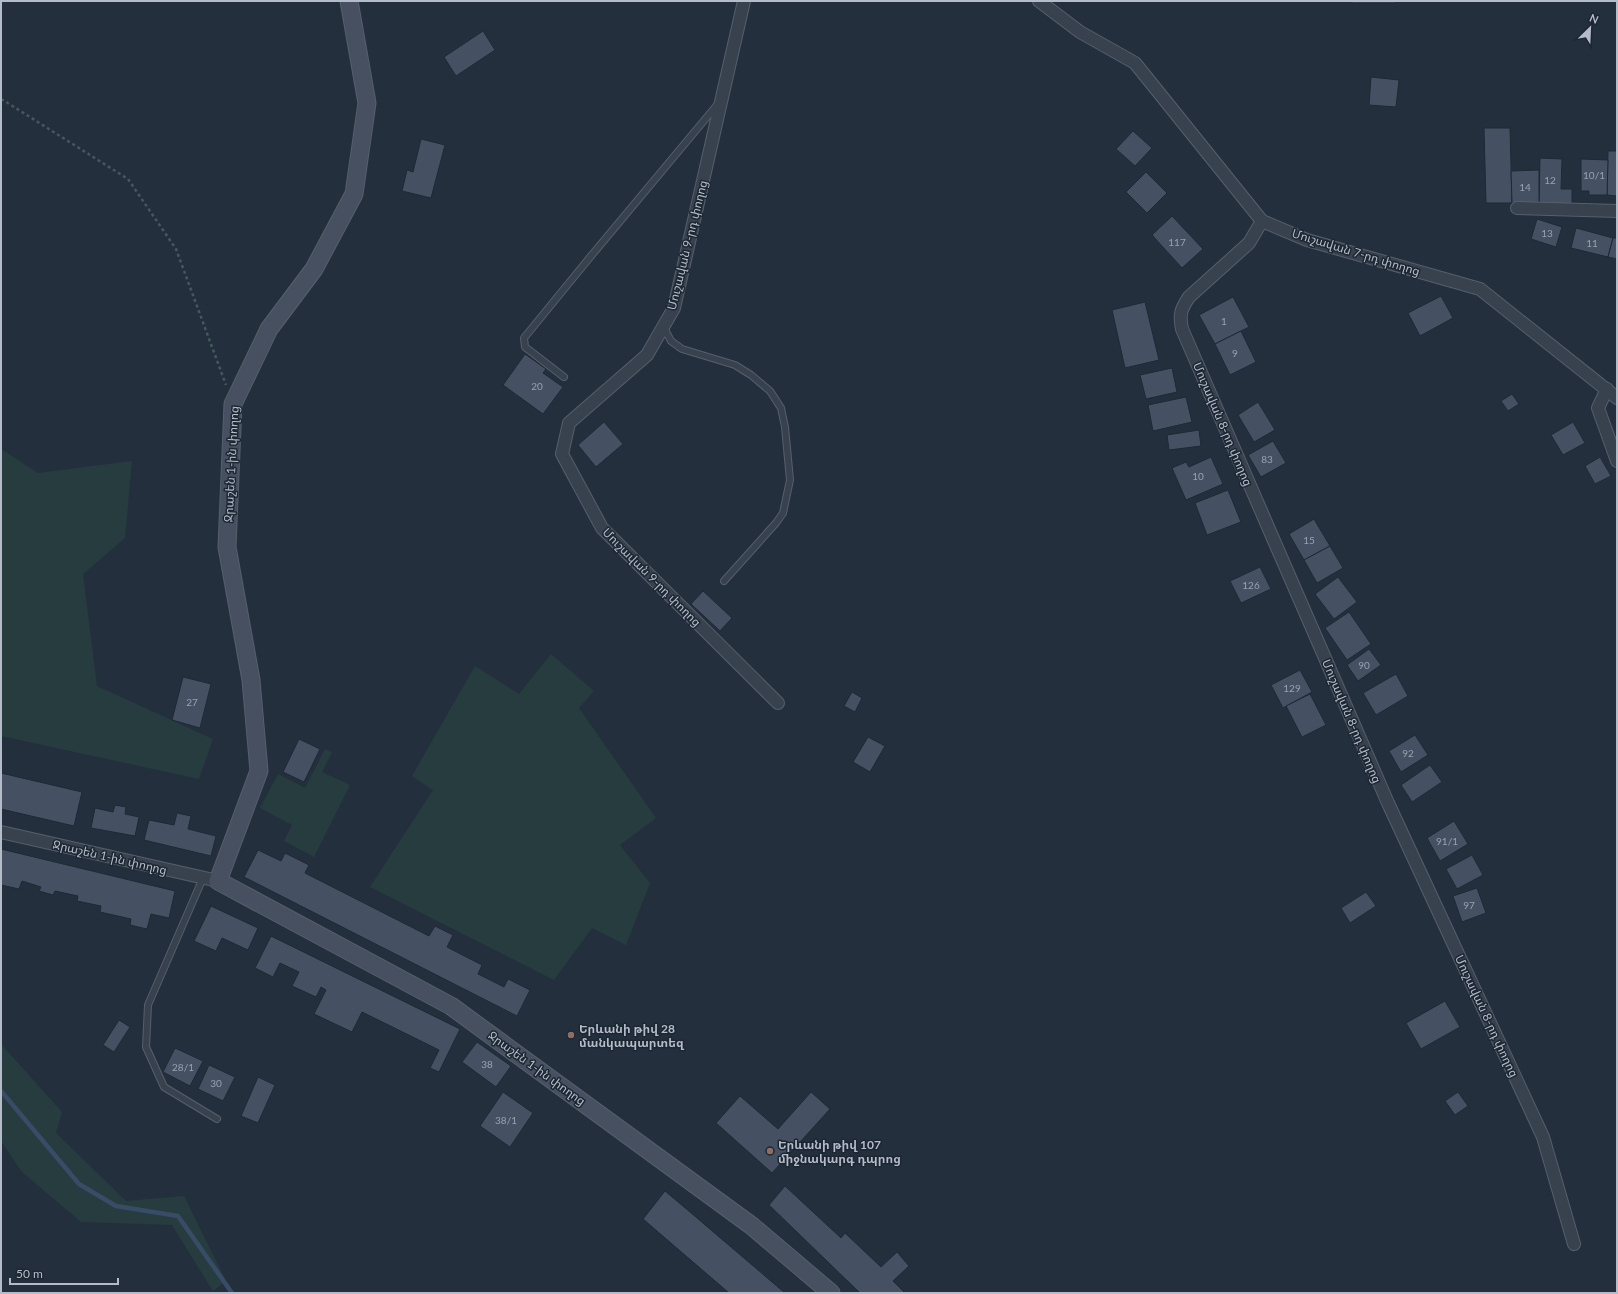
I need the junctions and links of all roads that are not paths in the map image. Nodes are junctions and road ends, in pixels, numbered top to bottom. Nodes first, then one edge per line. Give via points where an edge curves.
1 (349, 1) edge
2 (744, 1) edge
3 (1039, 1) edge
4 (721, 101) junction
5 (1517, 208) dead end
6 (1617, 211) edge
7 (1262, 221) junction
8 (663, 326) junction
9 (564, 377) dead end
10 (1606, 389) junction
11 (1617, 398) edge
12 (1617, 461) edge
13 (724, 581) dead end
14 (778, 703) dead end
15 (1, 832) edge
16 (211, 880) junction
17 (217, 1119) dead end
18 (1574, 1244) dead end
19 (831, 1293) edge

1 - 16 street, Ջրաշեն 1-ին փողոց via 367,103 354,194 314,269 269,329 233,404 227,547 251,680 259,771
2 - 4 street, Մուշավան 9-րդ փողոց
3 - 7 street, Մուշավան 7-րդ փողոց via 1080,32 1135,63
4 - 8 street, Մուշավան 9-րդ փողոց via 674,308
4 - 9 lane via 524,338 525,347
5 - 6 street
7 - 10 street, Մուշավան 7-րդ փողոց via 1307,240 1480,289
7 - 18 street, Մուշավան 8-րդ փողոց via 1249,243 1189,296 1179,317 1182,328 1388,803 1543,1137
8 - 13 lane via 671,341 682,349 735,365 751,375 770,391 781,408 790,480 783,512
8 - 14 street, Մուշավան 9-րդ փողոց via 646,355 569,423 562,454 602,528
10 - 11 street, Մուշավան 7-րդ փողոց
10 - 12 street via 1598,408
15 - 16 street, Ջրաշեն 1-ին փողոց
16 - 17 lane via 148,1005 146,1047 164,1087
16 - 19 street, Ջրաշեն 1-ին փողոց via 451,1006 752,1226

